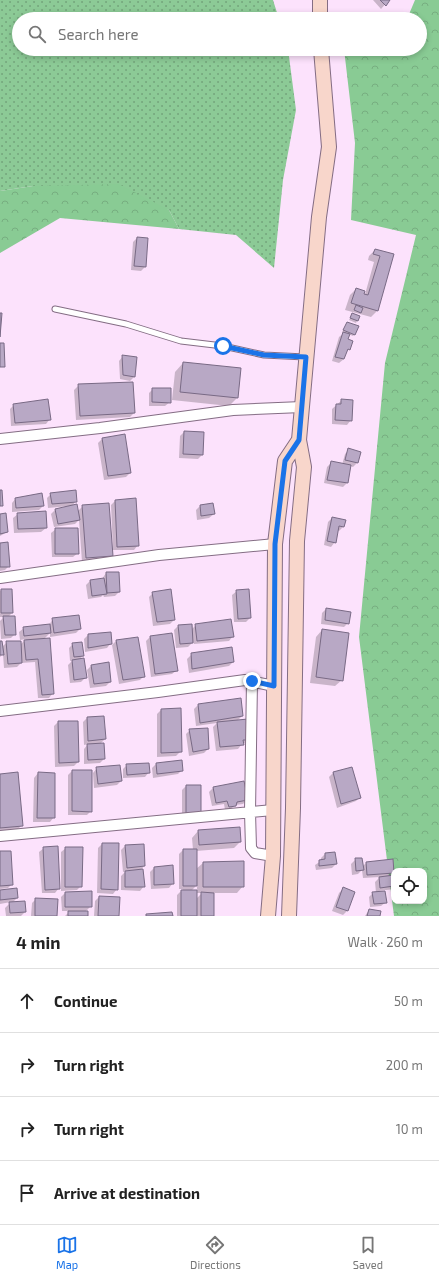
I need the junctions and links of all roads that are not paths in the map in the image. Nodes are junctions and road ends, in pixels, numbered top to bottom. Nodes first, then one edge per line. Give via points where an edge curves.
1 (320, 0) edge
2 (320, 12) edge
3 (322, 56) edge
4 (55, 309) dead end
5 (306, 357) junction
6 (302, 408) junction
7 (0, 439) edge
8 (299, 440) junction
9 (275, 544) junction
10 (0, 578) edge
11 (252, 681) junction
12 (274, 686) junction
13 (0, 711) edge
14 (273, 810) junction
15 (250, 812) junction
16 (0, 836) edge
17 (272, 856) junction
18 (268, 916) edge
19 (289, 916) edge

1 - 2 street
3 - 5 street via 329,147 319,217
4 - 5 lane via 126,324 181,341 223,346 264,355
5 - 6 street
6 - 7 street via 233,410
6 - 8 street
8 - 9 street via 285,461
8 - 19 street via 304,467 297,541
9 - 10 street via 159,555
9 - 12 street
11 - 12 street
11 - 13 street
11 - 15 street
12 - 14 street
14 - 15 street
14 - 17 street
15 - 16 street
15 - 17 street via 251,848 255,853
17 - 18 street

